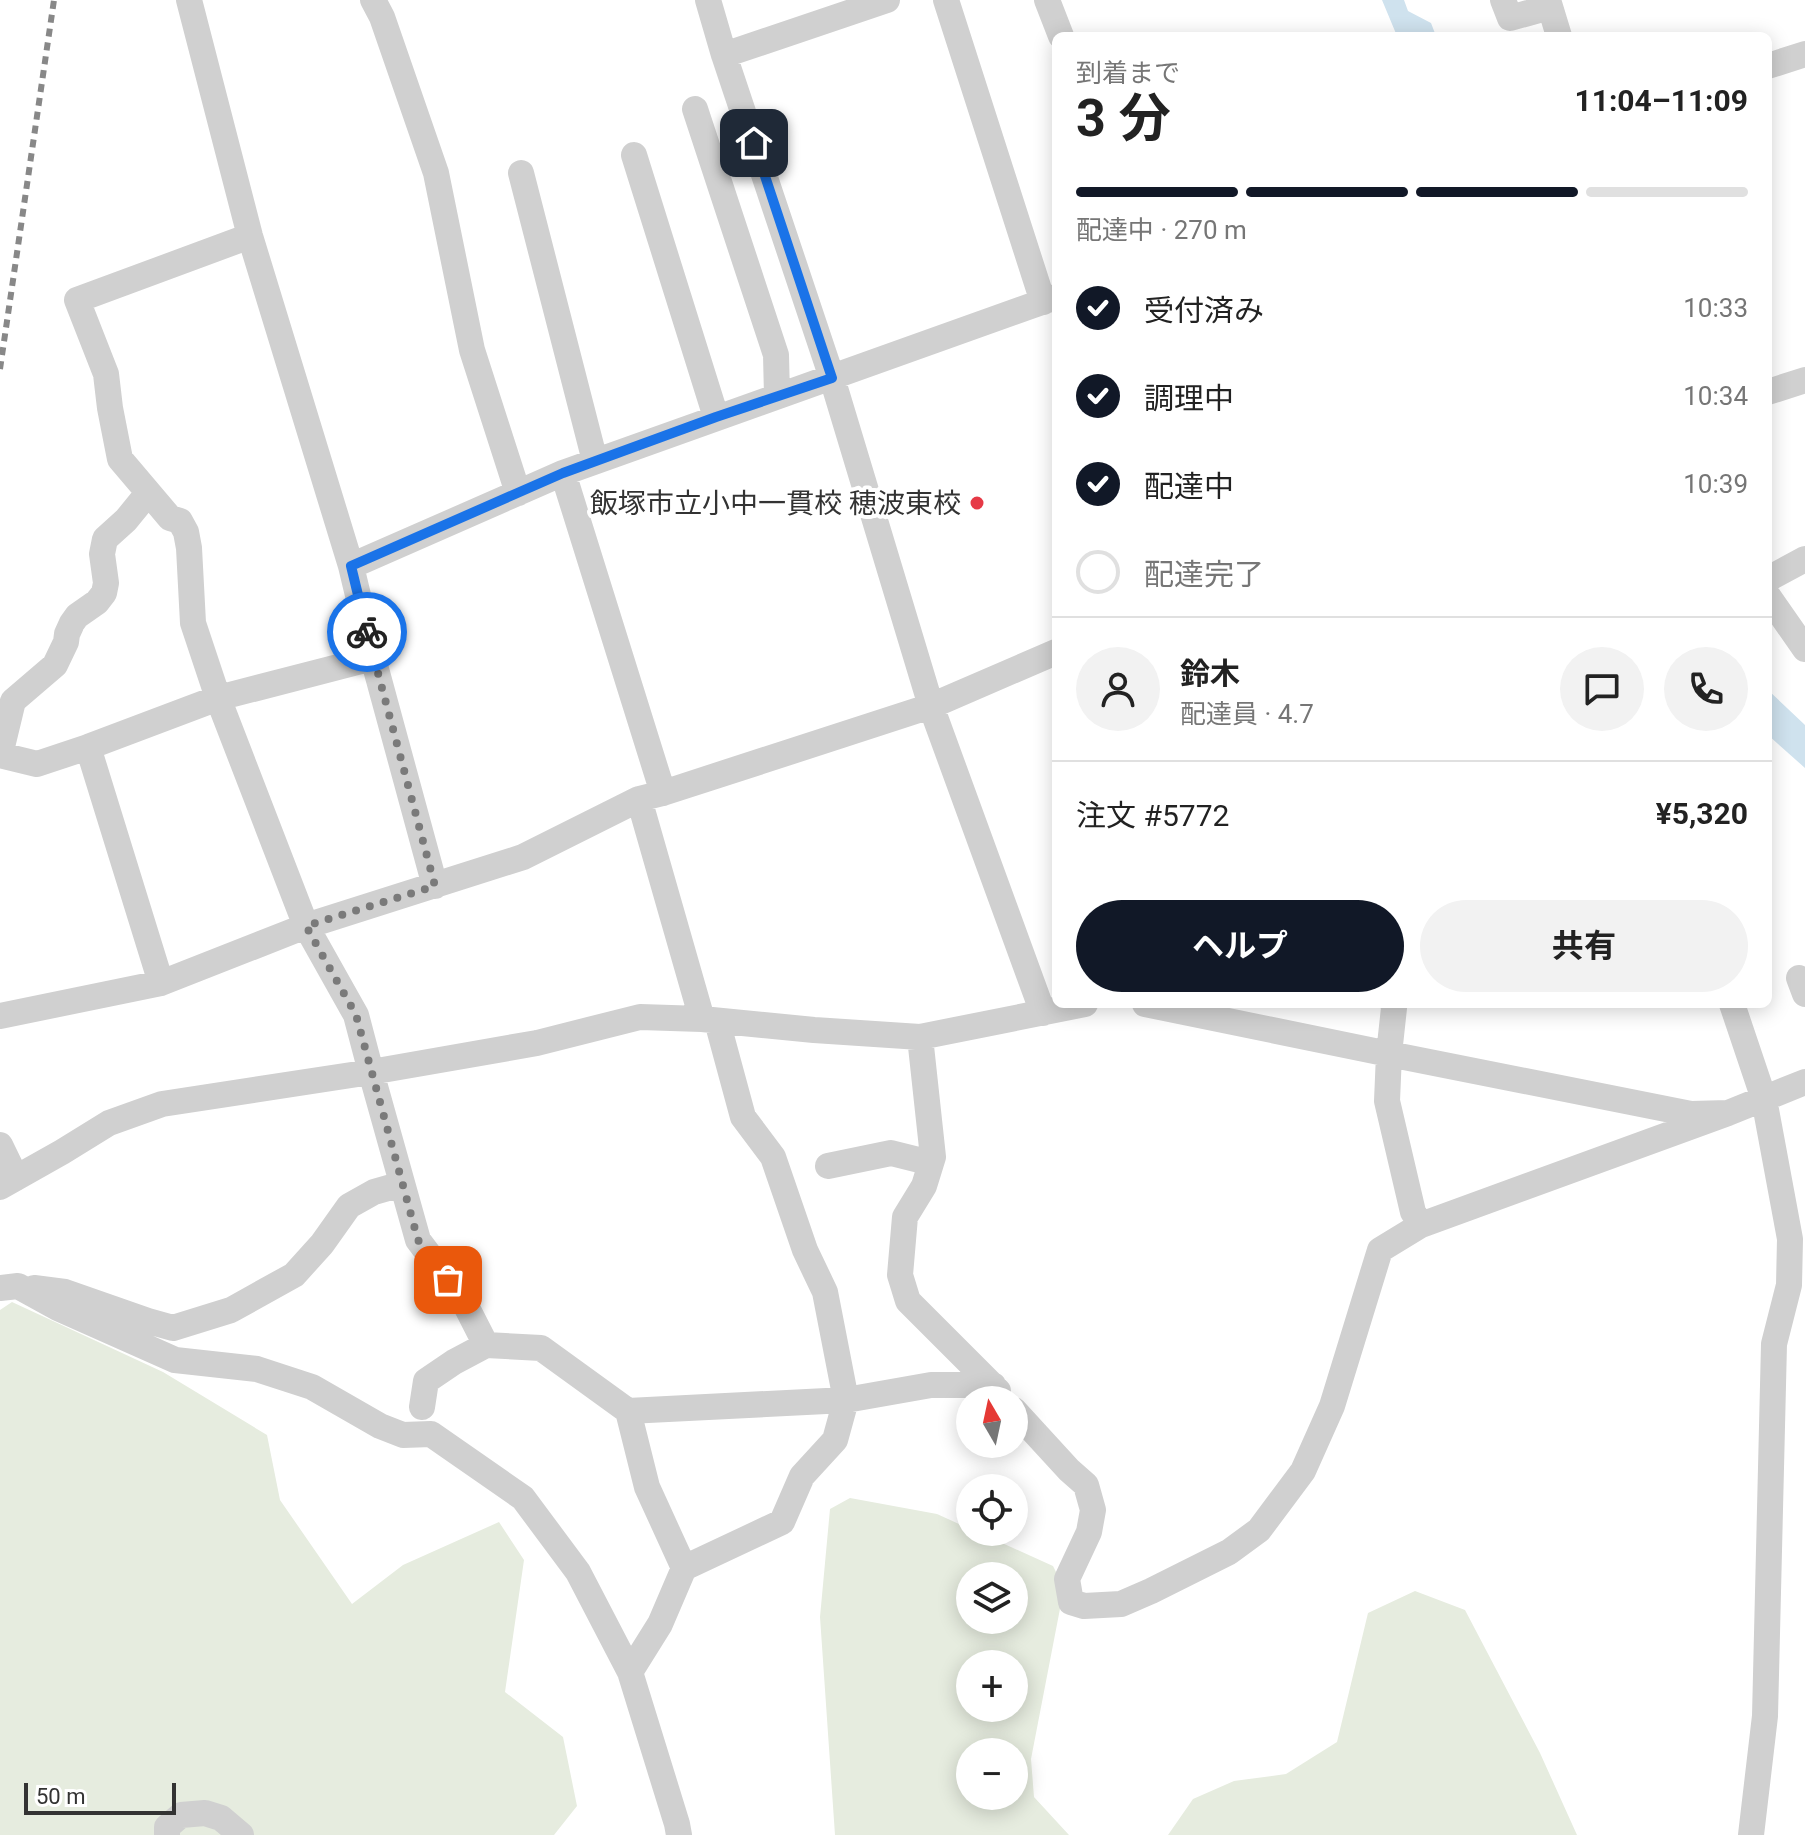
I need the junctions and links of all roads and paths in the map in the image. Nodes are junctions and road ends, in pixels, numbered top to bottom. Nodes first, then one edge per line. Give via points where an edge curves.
1 (189, 0) edge
2 (373, 0) edge
3 (708, 0) edge
4 (887, 0) edge
5 (946, 0) edge
6 (1047, 0) edge
7 (1549, 3) edge
8 (1510, 18) edge
9 (1059, 32) edge
10 (1558, 32) edge
11 (1805, 54) edge
12 (724, 55) junction
13 (1772, 65) edge
14 (695, 109) dead end
15 (634, 155) dead end
16 (521, 173) dead end
17 (250, 236) junction
18 (1050, 299) edge
19 (832, 378) junction
20 (1803, 388) edge
21 (1772, 392) edge
22 (777, 396) junction
23 (716, 417) junction
24 (595, 461) junction
25 (563, 473) junction
26 (148, 493) junction
27 (518, 493) junction
28 (1805, 559) edge
29 (351, 566) junction
30 (1772, 577) edge
31 (1772, 602) edge
32 (1805, 649) edge
33 (1052, 654) edge
34 (373, 658) junction
35 (218, 698) junction
36 (931, 706) junction
37 (88, 747) junction
38 (0, 755) edge
39 (651, 796) junction
40 (435, 886) junction
41 (306, 926) junction
42 (161, 983) junction
43 (1066, 1008) edge
44 (1165, 1008) edge
45 (1394, 1008) edge
46 (1733, 1008) edge
47 (1043, 1013) junction
48 (0, 1016) edge
49 (710, 1020) junction
50 (920, 1037) junction
51 (1389, 1054) junction
52 (371, 1072) junction
53 (1805, 1082) edge
54 (1764, 1099) junction
55 (1728, 1113) junction
56 (0, 1145) edge
57 (931, 1163) junction
58 (828, 1166) dead end
59 (8, 1183) edge
60 (402, 1184) junction
61 (1421, 1225) junction
62 (1797, 1282) edge
63 (9, 1287) edge
64 (486, 1345) junction
65 (992, 1386) edge
66 (956, 1388) edge
67 (846, 1400) junction
68 (422, 1407) dead end
69 (628, 1411) junction
70 (1028, 1425) edge
71 (684, 1568) junction
72 (630, 1672) junction
73 (167, 1835) edge
74 (241, 1835) edge
75 (679, 1835) edge
76 (1751, 1835) edge

1 - 17 street
2 - 27 street via 436,173 472,350
3 - 12 street
4 - 12 street
5 - 18 street
6 - 9 street
7 - 8 street
7 - 10 street
11 - 13 street
12 - 19 street
14 - 22 street via 776,355
15 - 23 street
16 - 24 street
17 - 26 street via 77,300 106,374 120,459
17 - 29 street
18 - 19 street
19 - 22 street
19 - 36 street
20 - 21 street
22 - 23 street
23 - 24 street
24 - 25 street
25 - 27 street
25 - 39 street
26 - 35 street via 186,532 193,623
26 - 38 street via 105,539 104,593 72,623 55,665 13,701
27 - 29 street
28 - 30 street
29 - 34 street
31 - 32 street
33 - 36 street
34 - 35 street
34 - 40 street
35 - 37 street
35 - 41 street
36 - 39 street
36 - 47 street
37 - 38 street via 37,764
37 - 42 street
39 - 40 street via 523,857
39 - 49 street
40 - 41 street
41 - 42 street
41 - 52 street via 356,1015
42 - 48 street
43 - 47 street
44 - 51 street
45 - 51 street
46 - 54 street
47 - 50 street
49 - 50 street
49 - 52 street via 640,1017 537,1043
49 - 67 street via 743,1117 773,1157 825,1292
50 - 57 street
51 - 55 street via 1691,1114
51 - 61 street via 1387,1101 1413,1212
52 - 59 street via 162,1104 109,1123
52 - 60 street
53 - 54 street
54 - 55 street
54 - 62 street
55 - 61 street
56 - 59 street
57 - 58 street via 891,1153
57 - 65 street via 905,1217 900,1275 908,1301
60 - 63 street via 349,1206 294,1275 231,1310 173,1328 65,1292
60 - 64 street via 418,1240 463,1300
61 - 70 street via 1380,1250 1332,1406 1303,1471 1259,1530 1229,1552 1121,1604 1071,1602 1067,1579 1089,1532 1093,1510 1086,1485
62 - 76 street via 1774,1344 1765,1716
63 - 72 street via 175,1360 257,1369 312,1387 403,1435 431,1434 523,1498 578,1572
64 - 68 street via 426,1381
64 - 69 street via 541,1348
66 - 67 street via 931,1385
67 - 69 street
67 - 71 street via 835,1440 802,1476 782,1522
69 - 71 street via 647,1487
71 - 72 street via 660,1624
72 - 75 street
73 - 74 street via 167,1827 181,1815 205,1813 221,1818

